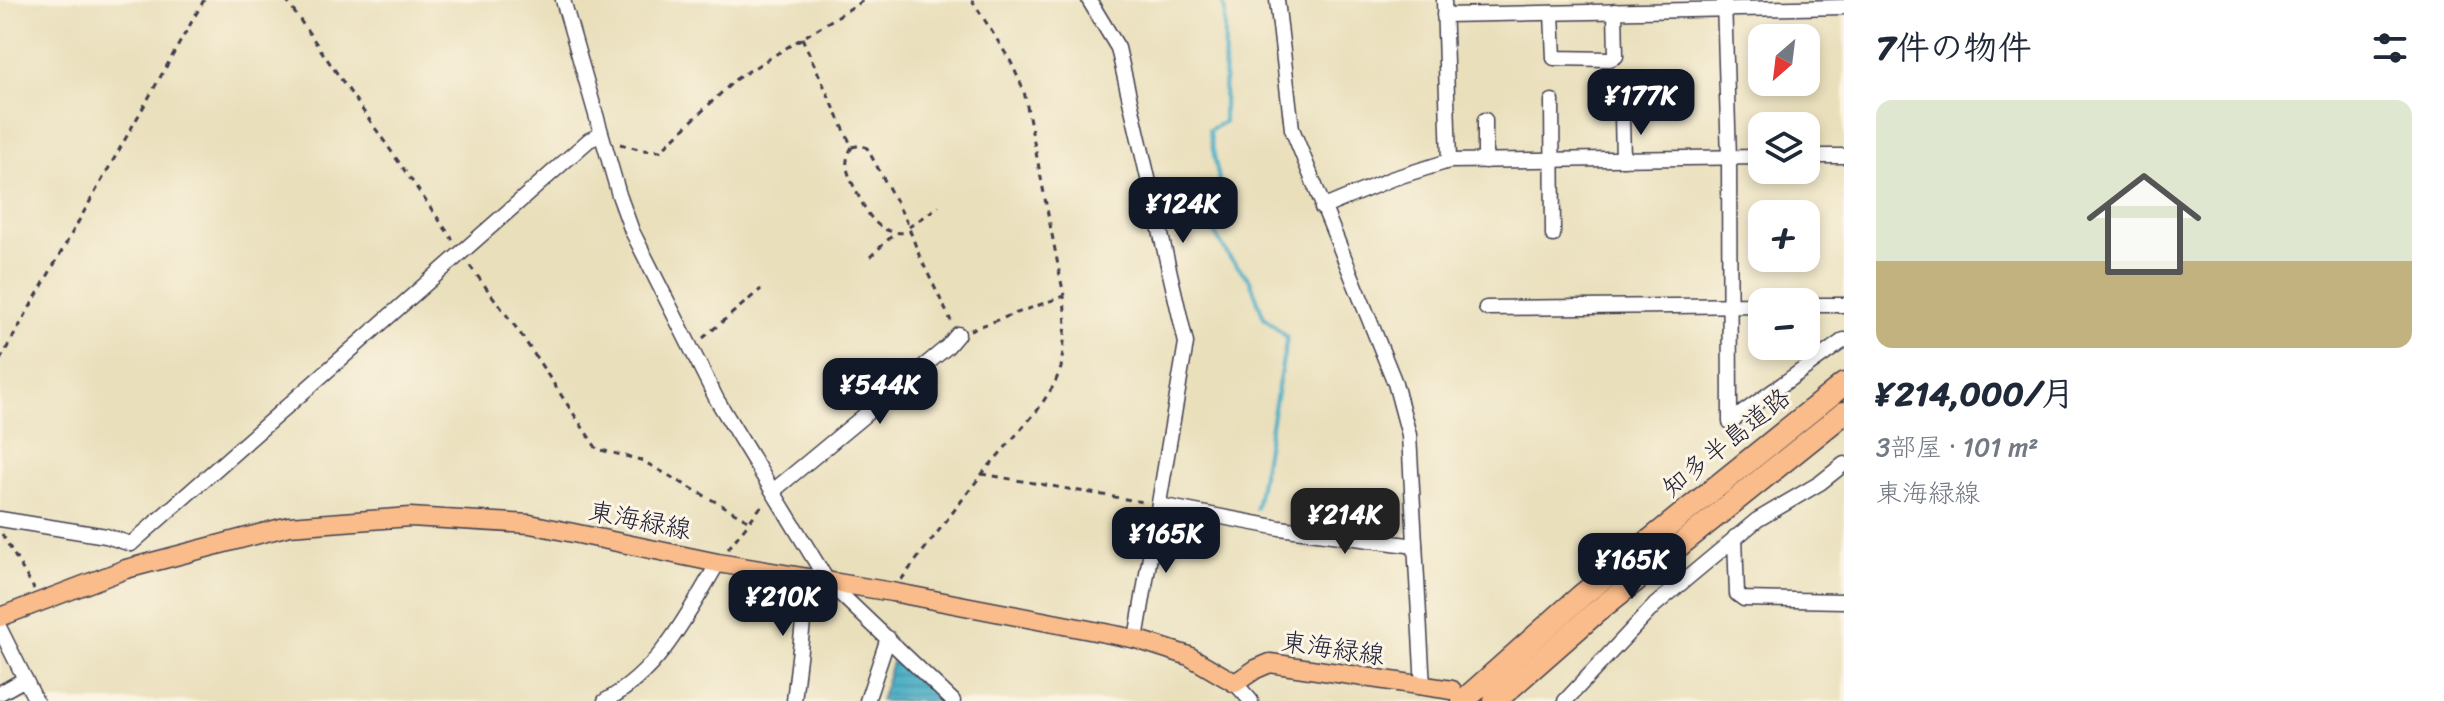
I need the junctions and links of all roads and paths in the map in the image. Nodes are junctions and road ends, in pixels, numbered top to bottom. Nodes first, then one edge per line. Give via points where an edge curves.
1 (204, 0) edge
2 (286, 0) edge
3 (563, 0) edge
4 (864, 0) edge
5 (972, 0) edge
6 (1089, 0) edge
7 (1277, 0) edge
8 (1724, 4) edge
9 (1844, 7) edge
10 (1444, 8) edge
11 (1615, 11) junction
12 (1552, 13) junction
13 (802, 38) junction
14 (1552, 101) dead end
15 (1622, 116) dead end
16 (1485, 120) dead end
17 (601, 135) junction
18 (852, 147) junction
19 (1820, 156) edge
20 (1844, 156) edge
21 (1748, 157) edge
22 (1729, 158) junction
23 (1623, 159) junction
24 (1552, 160) junction
25 (1449, 161) junction
26 (1485, 161) junction
27 (939, 206) dead end
28 (1322, 208) junction
29 (910, 230) junction
30 (894, 234) junction
31 (1553, 235) dead end
32 (461, 253) junction
33 (870, 257) dead end
34 (761, 289) dead end
35 (1064, 296) junction
36 (1731, 305) junction
37 (1748, 305) edge
38 (1820, 305) edge
39 (1844, 305) edge
40 (1486, 308) dead end
41 (958, 334) junction
42 (1844, 340) edge
43 (691, 349) junction
44 (0, 360) edge
45 (1844, 384) edge
46 (1844, 413) edge
47 (1844, 464) edge
48 (982, 474) junction
49 (774, 493) junction
50 (1159, 505) junction
51 (0, 519) edge
52 (748, 520) junction
53 (0, 526) edge
54 (1735, 537) junction
55 (131, 544) junction
56 (1415, 546) junction
57 (718, 563) junction
58 (135, 566) junction
59 (808, 579) junction
60 (828, 582) junction
61 (892, 592) junction
62 (41, 601) junction
63 (1844, 601) edge
64 (0, 617) edge
65 (0, 629) edge
66 (888, 638) junction
67 (1136, 639) junction
68 (25, 679) junction
69 (1235, 683) junction
70 (1423, 687) junction
71 (0, 693) edge
72 (1457, 696) edge
73 (36, 701) edge
74 (605, 701) edge
75 (794, 701) edge
76 (867, 701) edge
77 (953, 701) edge
78 (1251, 701) edge
79 (1495, 701) edge
80 (1565, 701) edge

1 - 44 path
2 - 32 path
3 - 17 street
4 - 13 path
5 - 35 path via 1019,75
6 - 50 street via 1118,48 1186,343
7 - 28 street via 1292,129
8 - 9 street
8 - 11 street
8 - 22 street
10 - 12 street
10 - 25 street
11 - 12 street
11 - 12 street via 1616,56 1610,59 1554,58
13 - 17 path via 736,79 660,151 617,144
13 - 18 path
14 - 24 street
15 - 23 street
16 - 26 street
17 - 32 street
17 - 43 street via 632,231
18 - 29 path via 867,148
18 - 30 path via 845,164 863,204 872,220
19 - 20 street
21 - 22 street
22 - 23 street
22 - 36 street
23 - 24 street
24 - 26 street
24 - 31 street
25 - 26 street
25 - 28 street
27 - 29 path
28 - 56 street via 1395,383 1409,435
29 - 30 path
29 - 41 path
30 - 33 path
32 - 52 path via 597,449 641,460
32 - 55 street
34 - 43 path
35 - 41 path
35 - 48 path via 1065,348 1054,385
36 - 37 street
36 - 40 street
36 - 42 street via 1730,422
38 - 39 street
41 - 49 street
43 - 49 street
45 - 72 highway, 知多半島道路
46 - 79 highway, 知多半島道路 via 1595,613
47 - 54 street
48 - 50 path
48 - 61 path
49 - 52 path
49 - 60 street
50 - 56 street
50 - 67 street
51 - 55 street
52 - 57 path
53 - 62 path
54 - 63 street via 1737,594 1744,599
54 - 80 street via 1655,605
55 - 58 street
56 - 70 street
57 - 58 main road, 東海緑線 via 530,524 410,517 289,526
57 - 59 main road, 東海緑線
57 - 74 street via 661,653 640,678
58 - 62 main road, 東海緑線
59 - 60 main road, 東海緑線
59 - 75 street
60 - 61 main road, 東海緑線
60 - 66 street
61 - 67 main road, 東海緑線
62 - 64 main road, 東海緑線
65 - 68 street
66 - 76 street
66 - 77 street
67 - 69 main road, 東海緑線 via 1189,656
68 - 71 street
68 - 73 street
69 - 70 main road, 東海緑線 via 1270,663
69 - 78 street
70 - 72 main road, 東海緑線

